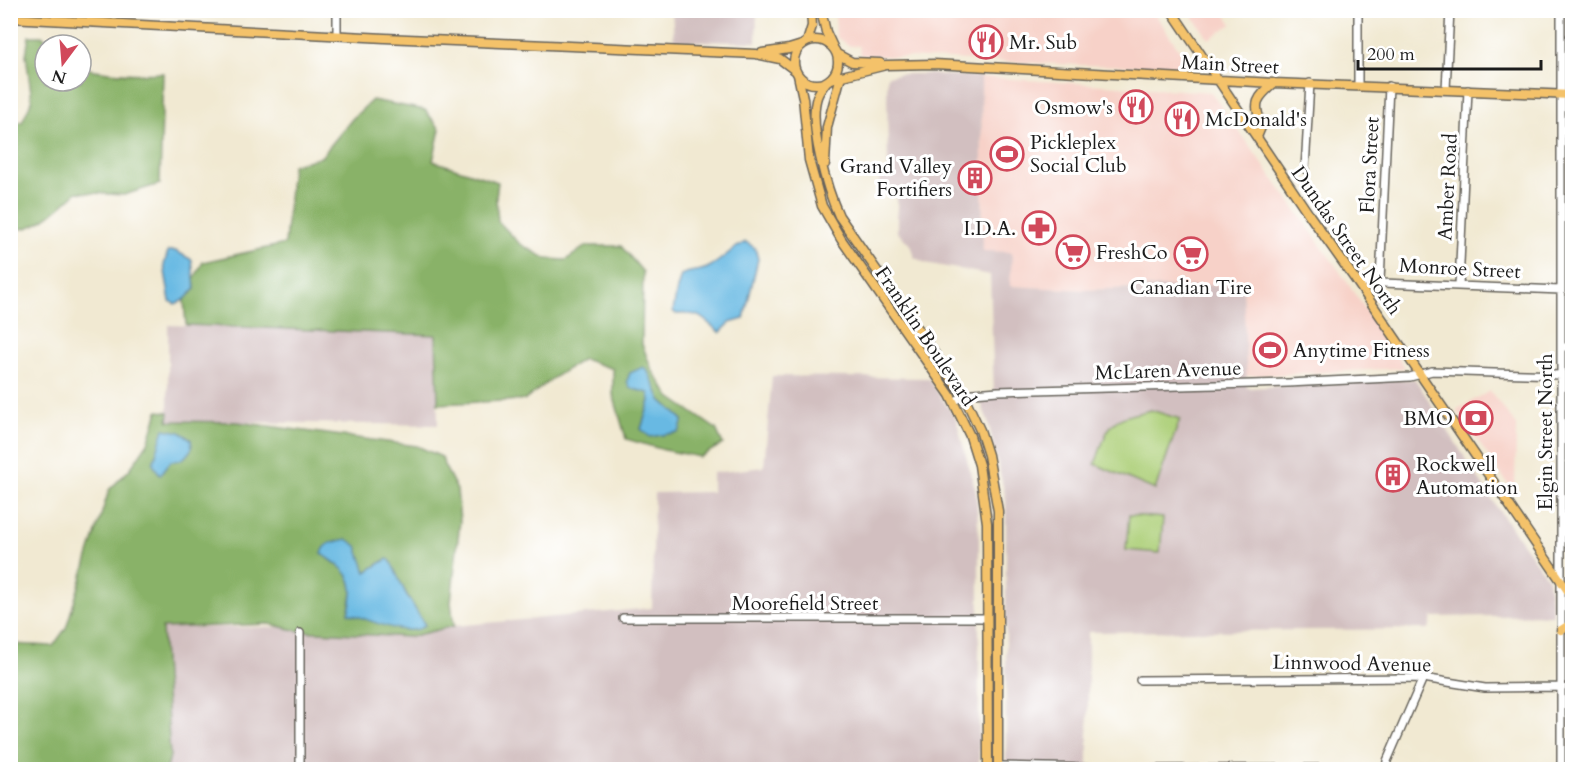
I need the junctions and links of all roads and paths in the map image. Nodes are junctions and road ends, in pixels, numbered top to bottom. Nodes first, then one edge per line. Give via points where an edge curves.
1 (338, 10) edge
2 (811, 10) edge
3 (821, 10) edge
4 (1171, 10) edge
5 (1358, 10) edge
6 (1450, 10) edge
7 (1561, 10) edge
8 (10, 18) edge
9 (337, 35) junction
10 (805, 43) junction
11 (835, 52) junction
12 (756, 54) junction
13 (886, 65) junction
14 (797, 73) junction
15 (841, 76) junction
16 (1218, 79) junction
17 (829, 80) junction
18 (1274, 83) junction
19 (1310, 83) junction
20 (1358, 85) junction
21 (1389, 86) junction
22 (1446, 89) junction
23 (1468, 90) junction
24 (1561, 95) junction
25 (1572, 95) edge
26 (1257, 137) junction
27 (1305, 169) dead end
28 (824, 177) junction
29 (1380, 281) junction
30 (1357, 282) junction
31 (1459, 285) junction
32 (1561, 290) junction
33 (1561, 347) junction
34 (1572, 347) edge
35 (1420, 374) junction
36 (1561, 375) junction
37 (964, 396) junction
38 (954, 401) junction
39 (1561, 582) junction
40 (1572, 597) edge
41 (623, 618) dead end
42 (987, 618) junction
43 (1572, 623) edge
44 (1561, 630) junction
45 (300, 633) dead end
46 (1423, 678) junction
47 (1140, 680) dead end
48 (1562, 687) junction
49 (998, 768) edge
50 (1141, 769) edge
51 (1387, 769) edge
52 (300, 770) edge
53 (988, 770) edge
54 (1562, 770) edge

1 - 9 street
2 - 10 main road via 812,26
3 - 11 main road
4 - 16 main road, Dundas Street North
5 - 20 street
6 - 22 street
7 - 24 street, Elgin Street North
8 - 9 main road
9 - 12 main road
10 - 11 main road via 819,40
10 - 12 main road
10 - 14 main road via 796,54
11 - 13 main road, Main Street via 852,62
11 - 17 main road via 837,69
12 - 14 main road via 780,59
13 - 15 main road, Main Street
13 - 16 main road, Main Street via 934,64
14 - 17 main road via 811,84
14 - 38 main road, Franklin Boulevard via 809,160 822,206
15 - 17 main road, Main Street
15 - 28 main road via 825,138
16 - 18 main road, Main Street
16 - 26 main road, Dundas Street North
17 - 28 main road, Franklin Boulevard via 815,105
18 - 19 main road, Main Street
18 - 26 main road via 1257,103 1262,125
19 - 20 main road, Main Street
19 - 27 street
20 - 21 main road, Main Street
21 - 22 main road, Main Street
21 - 29 street, Flora Street
22 - 23 main road, Main Street
23 - 24 main road, Main Street
23 - 31 street, Amber Road
24 - 25 main road, Main Street
24 - 32 street, Elgin Street North
26 - 30 main road, Dundas Street North
28 - 37 main road, Franklin Boulevard via 838,216
29 - 30 street, Monroe Street
29 - 31 street, Monroe Street
30 - 35 main road, Dundas Street North
31 - 32 street, Monroe Street
32 - 33 street, Elgin Street North
33 - 34 street
33 - 36 street, Elgin Street North
35 - 36 street, McLaren Avenue via 1432,371
35 - 37 street, McLaren Avenue via 1277,383 998,391
35 - 39 main road, Dundas Street North
36 - 39 street, Elgin Street North
37 - 38 street, McLaren Avenue
37 - 49 main road, Franklin Boulevard via 988,455 998,511
38 - 42 main road, Franklin Boulevard via 970,436 985,498
39 - 40 main road, Dundas Street North
39 - 44 street, Elgin Street North
41 - 42 street, Moorefield Street
42 - 53 main road, Franklin Boulevard
43 - 44 main road
44 - 48 street, Elgin Street North
45 - 52 street
46 - 47 street, Linnwood Avenue
46 - 48 street, Linnwood Avenue via 1485,688
46 - 51 street
48 - 54 street, Elgin Street North
49 - 50 street
50 - 51 street

